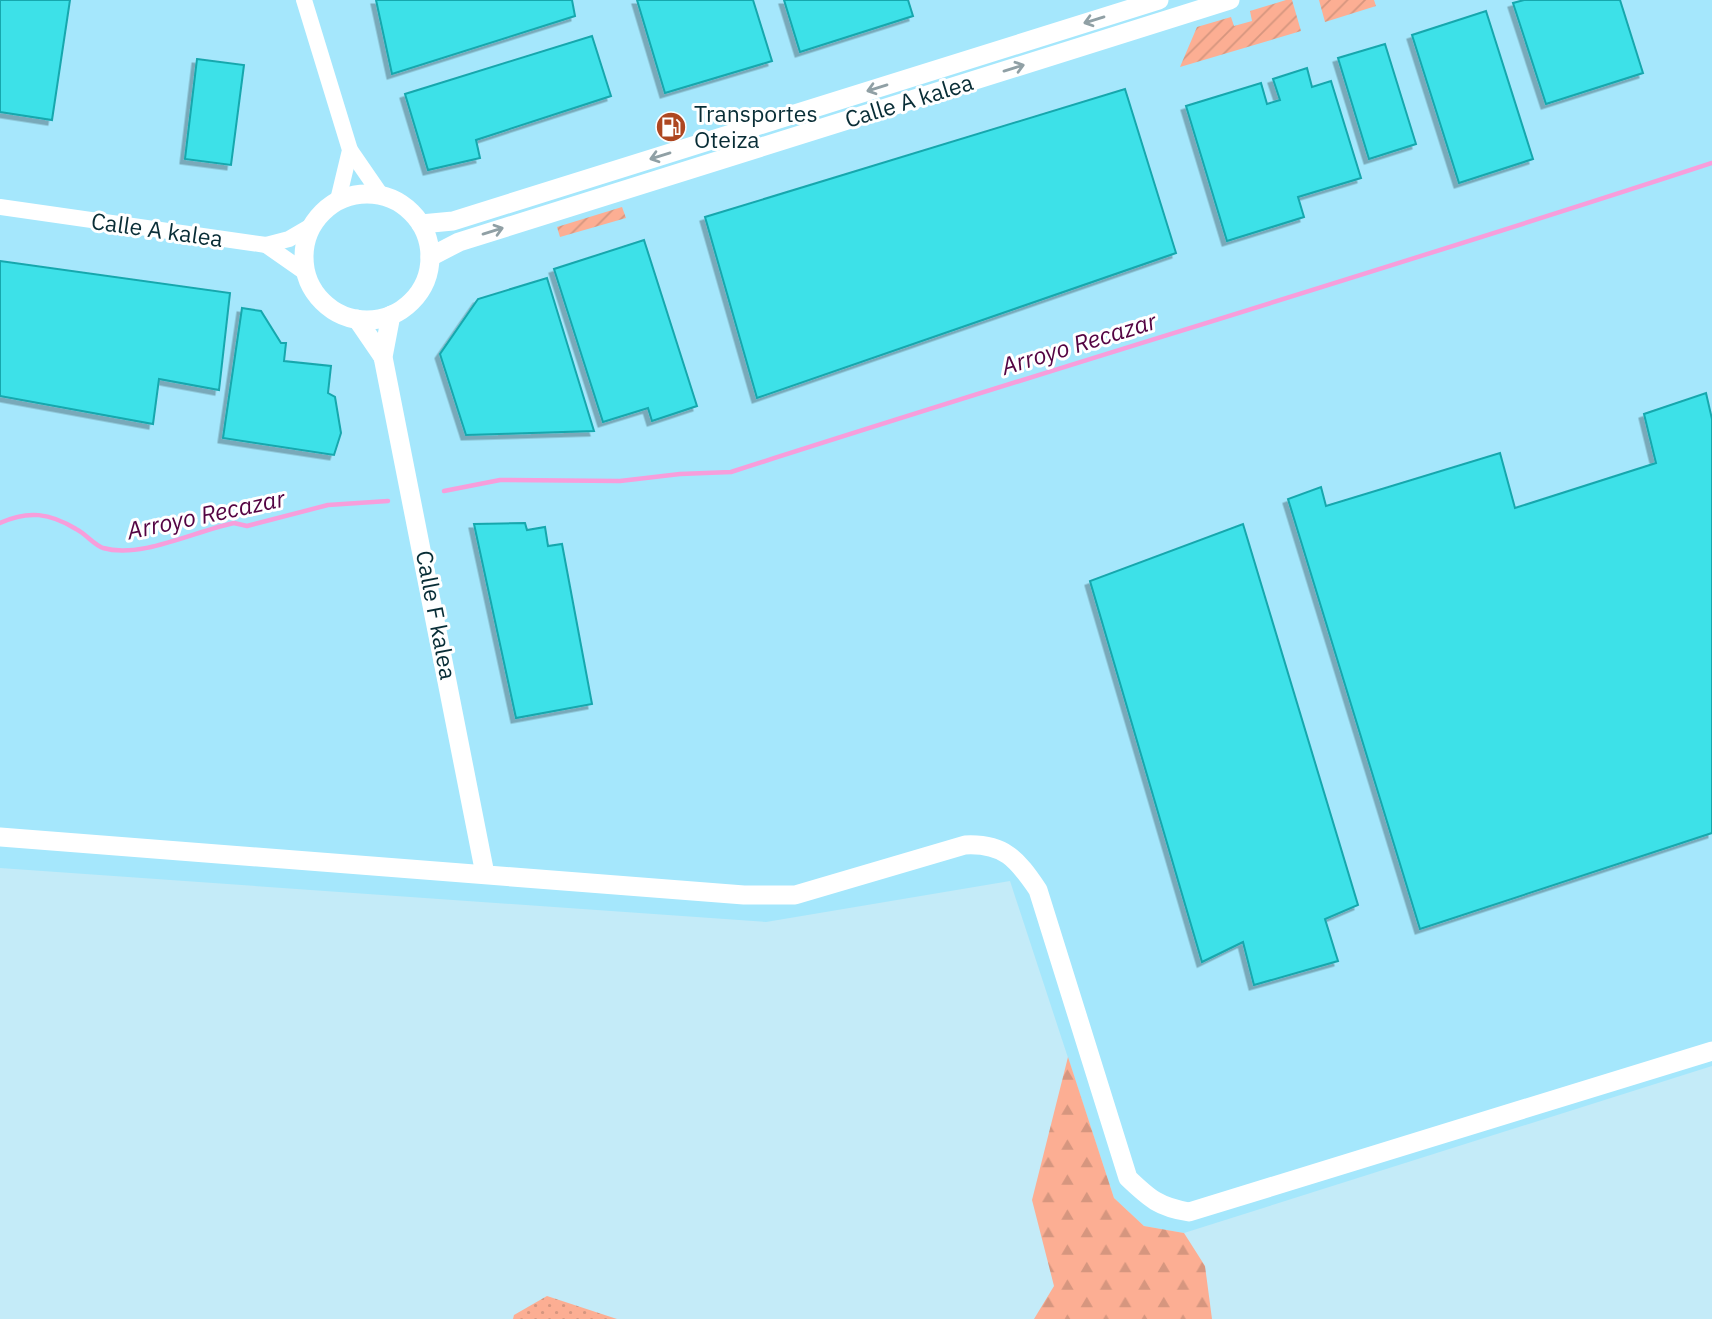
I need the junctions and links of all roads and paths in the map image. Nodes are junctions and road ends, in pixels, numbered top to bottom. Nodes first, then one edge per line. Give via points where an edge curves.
1 (304, 0) edge
2 (1159, 0) edge
3 (1230, 0) edge
4 (1126, 5) edge
5 (1135, 30) junction
6 (350, 150) junction
7 (381, 195) junction
8 (338, 200) junction
9 (0, 207) edge
10 (421, 224) junction
11 (313, 225) junction
12 (266, 246) junction
13 (430, 257) junction
14 (306, 273) junction
15 (391, 315) junction
16 (357, 319) junction
17 (383, 357) junction
18 (0, 837) edge
19 (485, 874) junction
20 (1712, 1051) edge

1 - 6 street
2 - 4 street, Calle A kalea
3 - 5 street, Calle A kalea
4 - 5 street
4 -> 10 street, Calle A kalea via 453,221
13 -> 5 street, Calle A kalea via 459,242
6 - 7 street
6 - 8 street
7 - 8 street via 359,194
7 - 10 street via 397,201
8 - 11 street
9 - 12 street, Calle A kalea
10 - 13 street
11 - 12 street
11 - 14 street via 304,257
12 - 14 street, Calle A kalea
13 - 15 street via 423,286 404,308
14 - 16 street via 320,299
15 - 16 street
15 - 17 street, Calle F kalea
16 - 17 street, Calle F kalea
17 - 19 street, Calle F kalea
18 - 19 street
19 - 20 street via 740,895 795,895 965,845 986,844 1004,852 1022,866 1038,890 1128,1178 1166,1208 1189,1212

